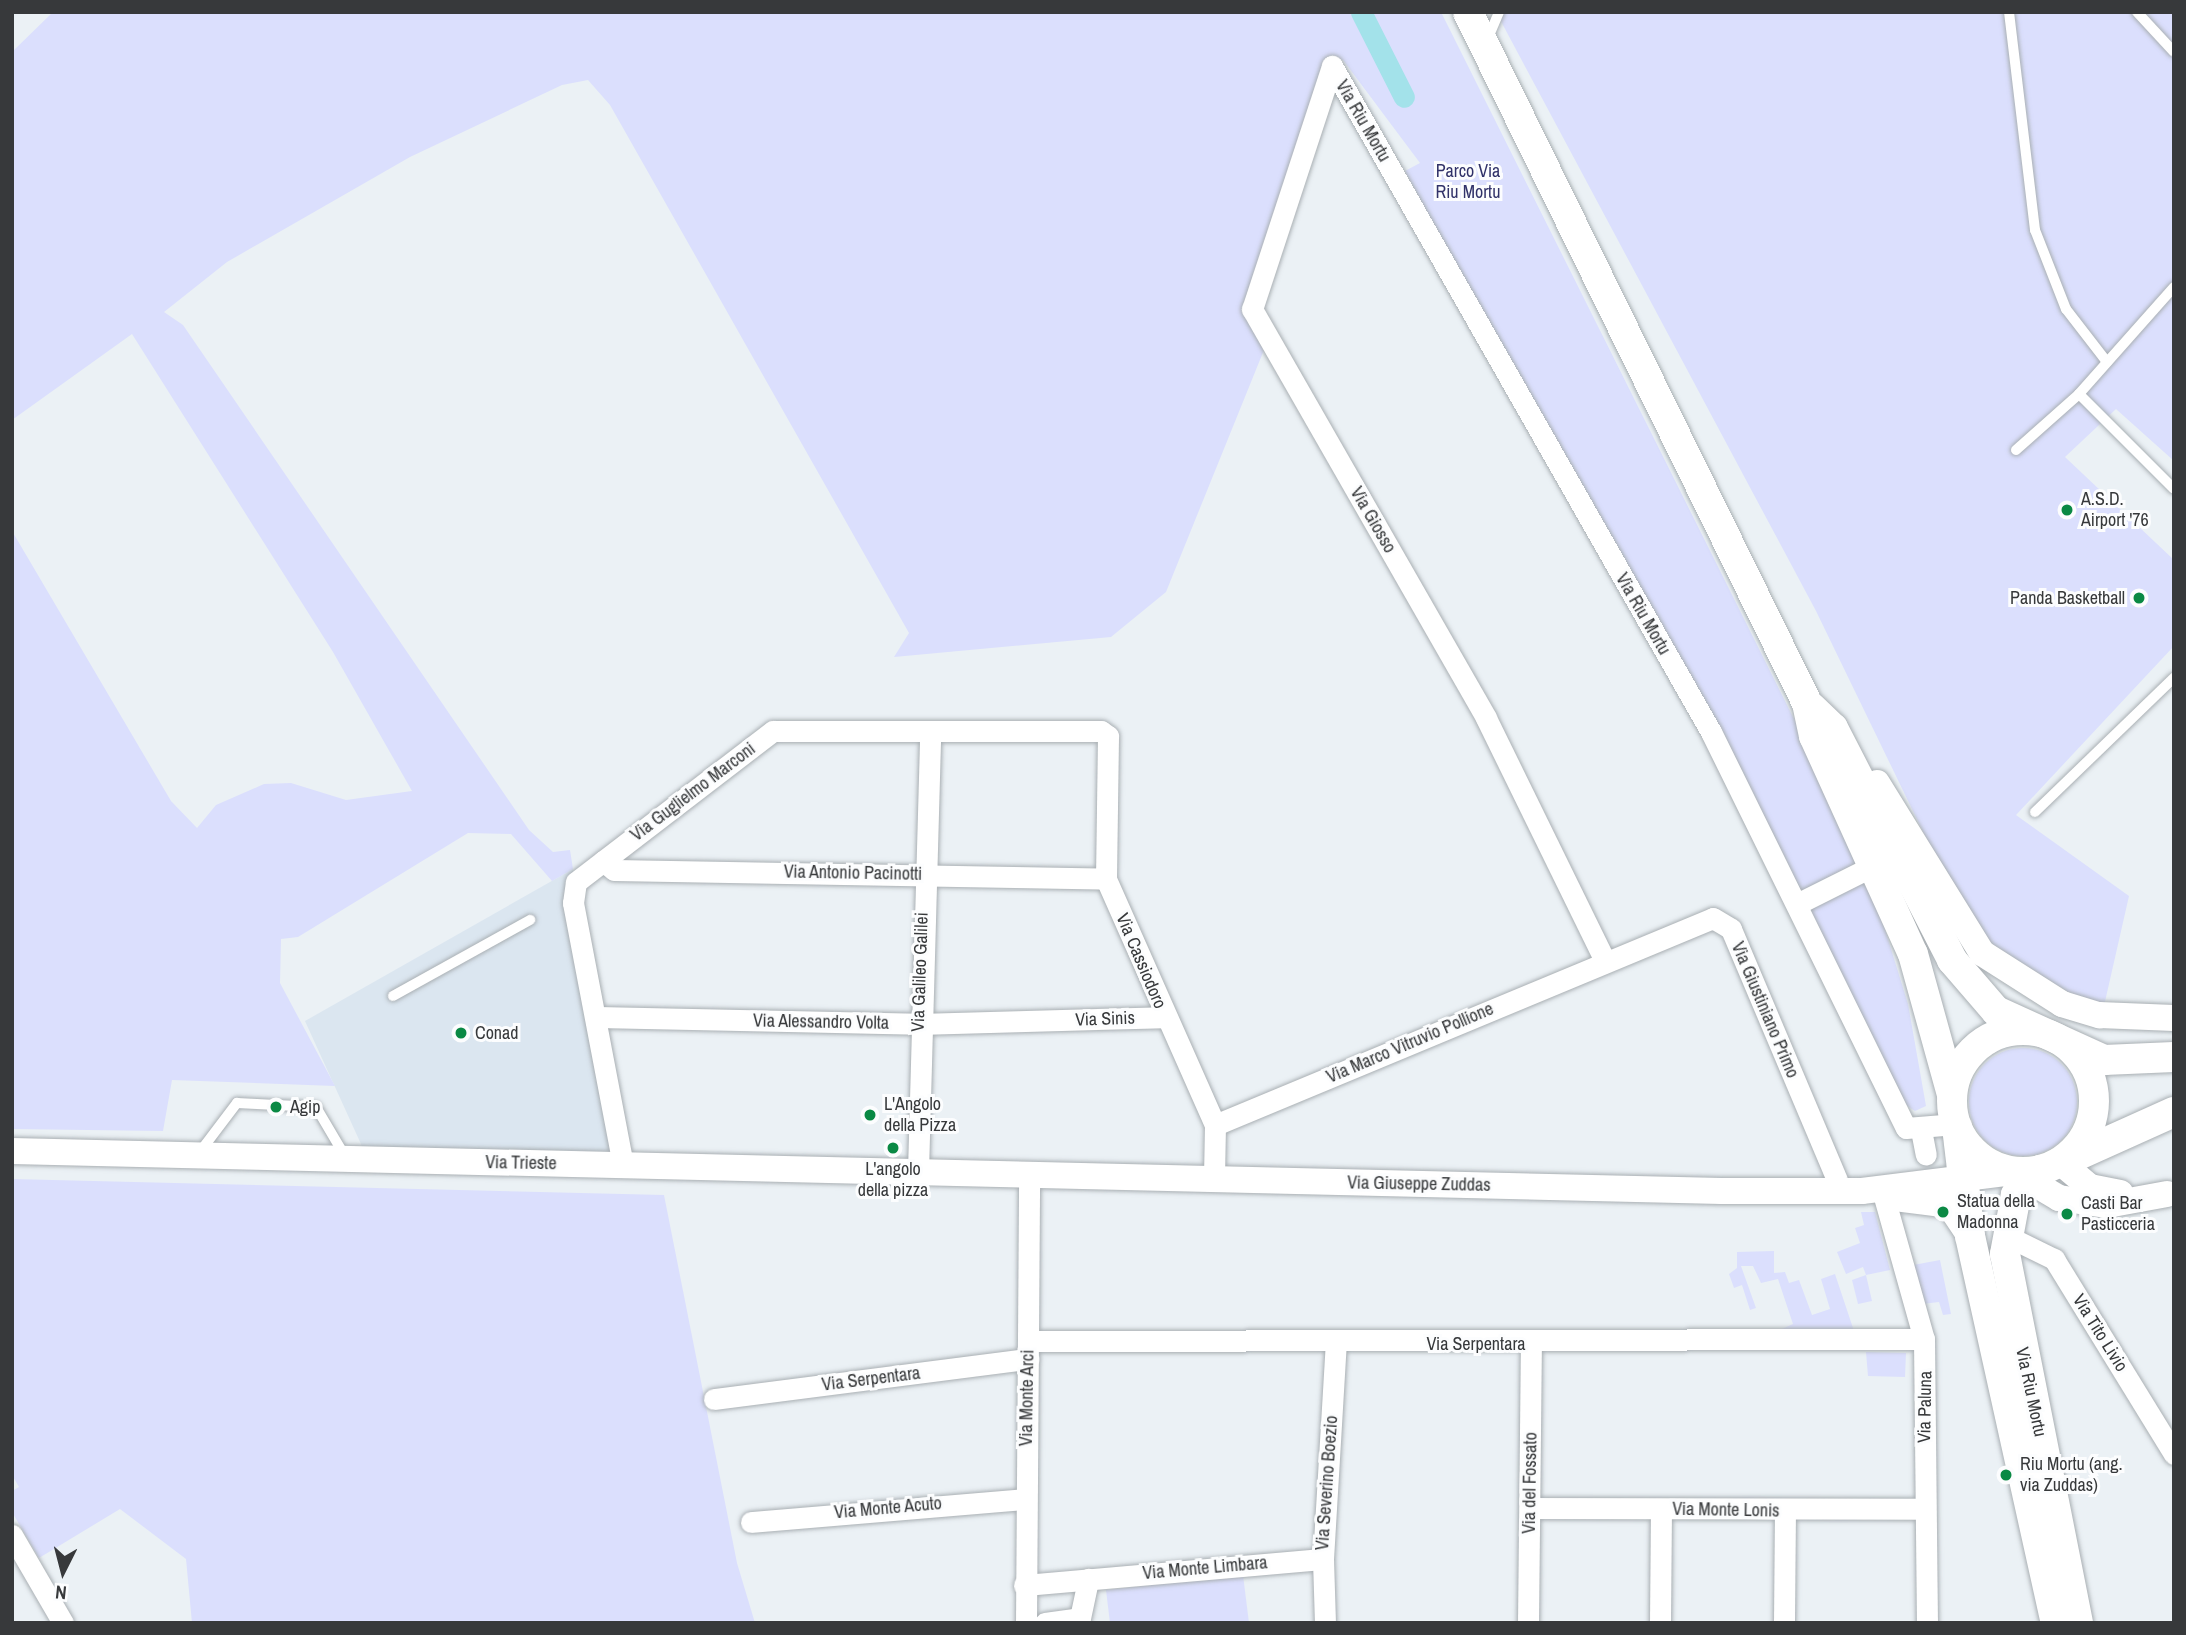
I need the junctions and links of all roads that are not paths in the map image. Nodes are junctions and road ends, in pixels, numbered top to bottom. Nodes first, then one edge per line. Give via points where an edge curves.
1 (1468, 12) edge
2 (1499, 12) edge
3 (2009, 12) edge
4 (2137, 12) edge
5 (1484, 47) junction
6 (2174, 52) edge
7 (1332, 66) joint
8 (2174, 287) edge
9 (2106, 362) junction
10 (2079, 394) junction
11 (2016, 450) dead end
12 (2174, 489) edge
13 (2174, 678) edge
14 (1807, 703) junction
15 (930, 732) junction
16 (1108, 736) joint
17 (1841, 743) junction
18 (2035, 812) dead end
19 (603, 861) junction
20 (1877, 864) junction
21 (923, 874) junction
22 (1106, 879) junction
23 (1797, 904) junction
24 (530, 920) dead end
25 (1605, 961) junction
26 (393, 996) dead end
27 (597, 1017) junction
28 (1164, 1017) junction
29 (2174, 1018) edge
30 (1045, 1021) joint
31 (918, 1024) junction
32 (2049, 1035) junction
33 (2174, 1057) edge
34 (2174, 1112) edge
35 (1955, 1116) junction
36 (1215, 1125) junction
37 (1921, 1129) junction
38 (12, 1151) edge
39 (198, 1155) junction
40 (1926, 1156) dead end
41 (347, 1160) junction
42 (623, 1165) junction
43 (918, 1171) junction
44 (2036, 1171) junction
45 (1029, 1174) junction
46 (1214, 1177) junction
47 (1963, 1179) junction
48 (1837, 1180) junction
49 (1810, 1190) junction
50 (1873, 1194) junction
51 (2171, 1194) edge
52 (2005, 1235) junction
53 (1970, 1236) junction
54 (1924, 1339) junction
55 (1336, 1343) junction
56 (1531, 1344) junction
57 (1028, 1350) junction
58 (714, 1399) dead end
59 (2174, 1454) edge
60 (1025, 1499) junction
61 (1530, 1508) junction
62 (1661, 1508) junction
63 (1921, 1510) junction
64 (1785, 1511) junction
65 (751, 1522) dead end
66 (12, 1535) edge
67 (1323, 1559) junction
68 (1088, 1579) junction
69 (1024, 1585) junction
70 (64, 1623) edge
71 (1026, 1623) edge
72 (1045, 1623) edge
73 (1325, 1623) edge
74 (1528, 1623) edge
75 (1660, 1623) edge
76 (1784, 1623) edge
77 (1927, 1623) edge
78 (2056, 1623) edge
79 (2078, 1623) edge

1 - 5 main road, Via Riu Mortu
2 - 5 lane
3 - 9 lane via 2035,230 2066,309
4 - 6 lane
5 - 14 main road, Via Riu Mortu
7 - 23 street, Via Riu Mortu via 1711,732
7 - 25 street, Via Giosso via 1252,309 1486,718
8 - 9 lane
9 - 10 lane
10 - 11 lane
10 - 12 lane
13 - 18 lane
14 - 17 main road, Via Riu Mortu
14 - 20 main road, Via Riu Mortu via 1814,736
15 - 16 street, Via Guglielmo Marconi
15 - 19 street, Via Guglielmo Marconi via 773,731
15 - 21 street, Via Galileo Galilei
16 - 22 street, Via Cassiodoro
17 - 29 street, Via Riu Mortu via 1867,765 1918,859 1982,953 2025,986 2062,1004 2099,1015
17 - 32 main road, Via Riu Mortu via 1952,960 1996,1011
19 - 21 street, Via Antonio Pacinotti via 614,870
19 - 27 street, Via Guglielmo Marconi via 571,890
20 - 23 street
20 - 35 main road, Via Riu Mortu via 1913,954
21 - 22 street, Via Antonio Pacinotti
21 - 31 street, Via Galileo Galilei
22 - 28 street, Via Cassiodoro
23 - 37 street, Via Riu Mortu via 1906,1128
24 - 26 lane
25 - 36 street, Via Marco Vitruvio Pollione
25 - 48 street, Via Giustiniano Primo via 1703,921 1726,923
27 - 31 street, Via Alessandro Volta
27 - 42 street, Via Guglielmo Marconi
28 - 30 street, Via Sinis
28 - 36 street, Via Cassiodoro
30 - 31 street, Via Alessandro Volta
31 - 43 street, Via Galileo Galilei
32 - 33 main road via 2104,1060
32 - 35 main road via 2013,1031 1986,1041 1964,1060
32 - 44 main road via 2079,1057 2095,1097 2088,1131
34 - 44 main road
35 - 37 street
35 - 44 main road via 1981,1159
35 - 47 main road, Via Riu Mortu
35 - 48 street, Via Giuseppe Zuddas via 1941,1169
36 - 46 street, Via Cassiodoro
37 - 40 street
38 - 39 street, Via Trieste
39 - 41 street, Via Trieste
39 - 41 lane via 237,1103 316,1107
41 - 42 street, Via Trieste
42 - 43 street, Via Trieste
43 - 45 street, Via Trieste
44 - 47 street
44 - 51 street via 2090,1187
44 - 51 street via 2059,1198 2107,1205
44 - 52 main road, Via Riu Mortu via 2016,1195
45 - 46 street, Via Giuseppe Zuddas
45 - 57 street, Via Monte Arci
46 - 49 street, Via Giuseppe Zuddas
47 - 50 street, Via Giuseppe Zuddas
47 - 53 main road, Via Riu Mortu
48 - 49 street, Via Giuseppe Zuddas
49 - 50 street, Via Giuseppe Zuddas
50 - 53 street, Via Giuseppe Zuddas via 1949,1205
50 - 54 street, Via Paluna
52 - 59 street, Via Tito Livio via 2054,1259
52 - 79 main road, Via Riu Mortu via 2023,1359
53 - 78 main road, Via Riu Mortu
54 - 56 street, Via Serpentara
54 - 63 street, Via Paluna
55 - 56 street, Via Serpentara
55 - 57 street, Via Serpentara
55 - 67 street, Via Severino Boezio
56 - 61 street, Via del Fossato
57 - 58 street, Via Serpentara
57 - 60 street, Via Monte Arci
60 - 65 street, Via Monte Acuto
60 - 69 street, Via Monte Arci
61 - 62 street, Via Monte Lonis
61 - 74 street, Via del Fossato
62 - 64 street, Via Monte Lonis
62 - 75 street
63 - 64 street, Via Monte Lonis
63 - 77 street, Via Paluna
64 - 76 street
66 - 70 street
67 - 68 street, Via Monte Limbara
67 - 73 street, Via Severino Boezio
68 - 69 street, Via Monte Limbara
68 - 72 street via 1080,1618
69 - 71 street, Via Monte Arci

